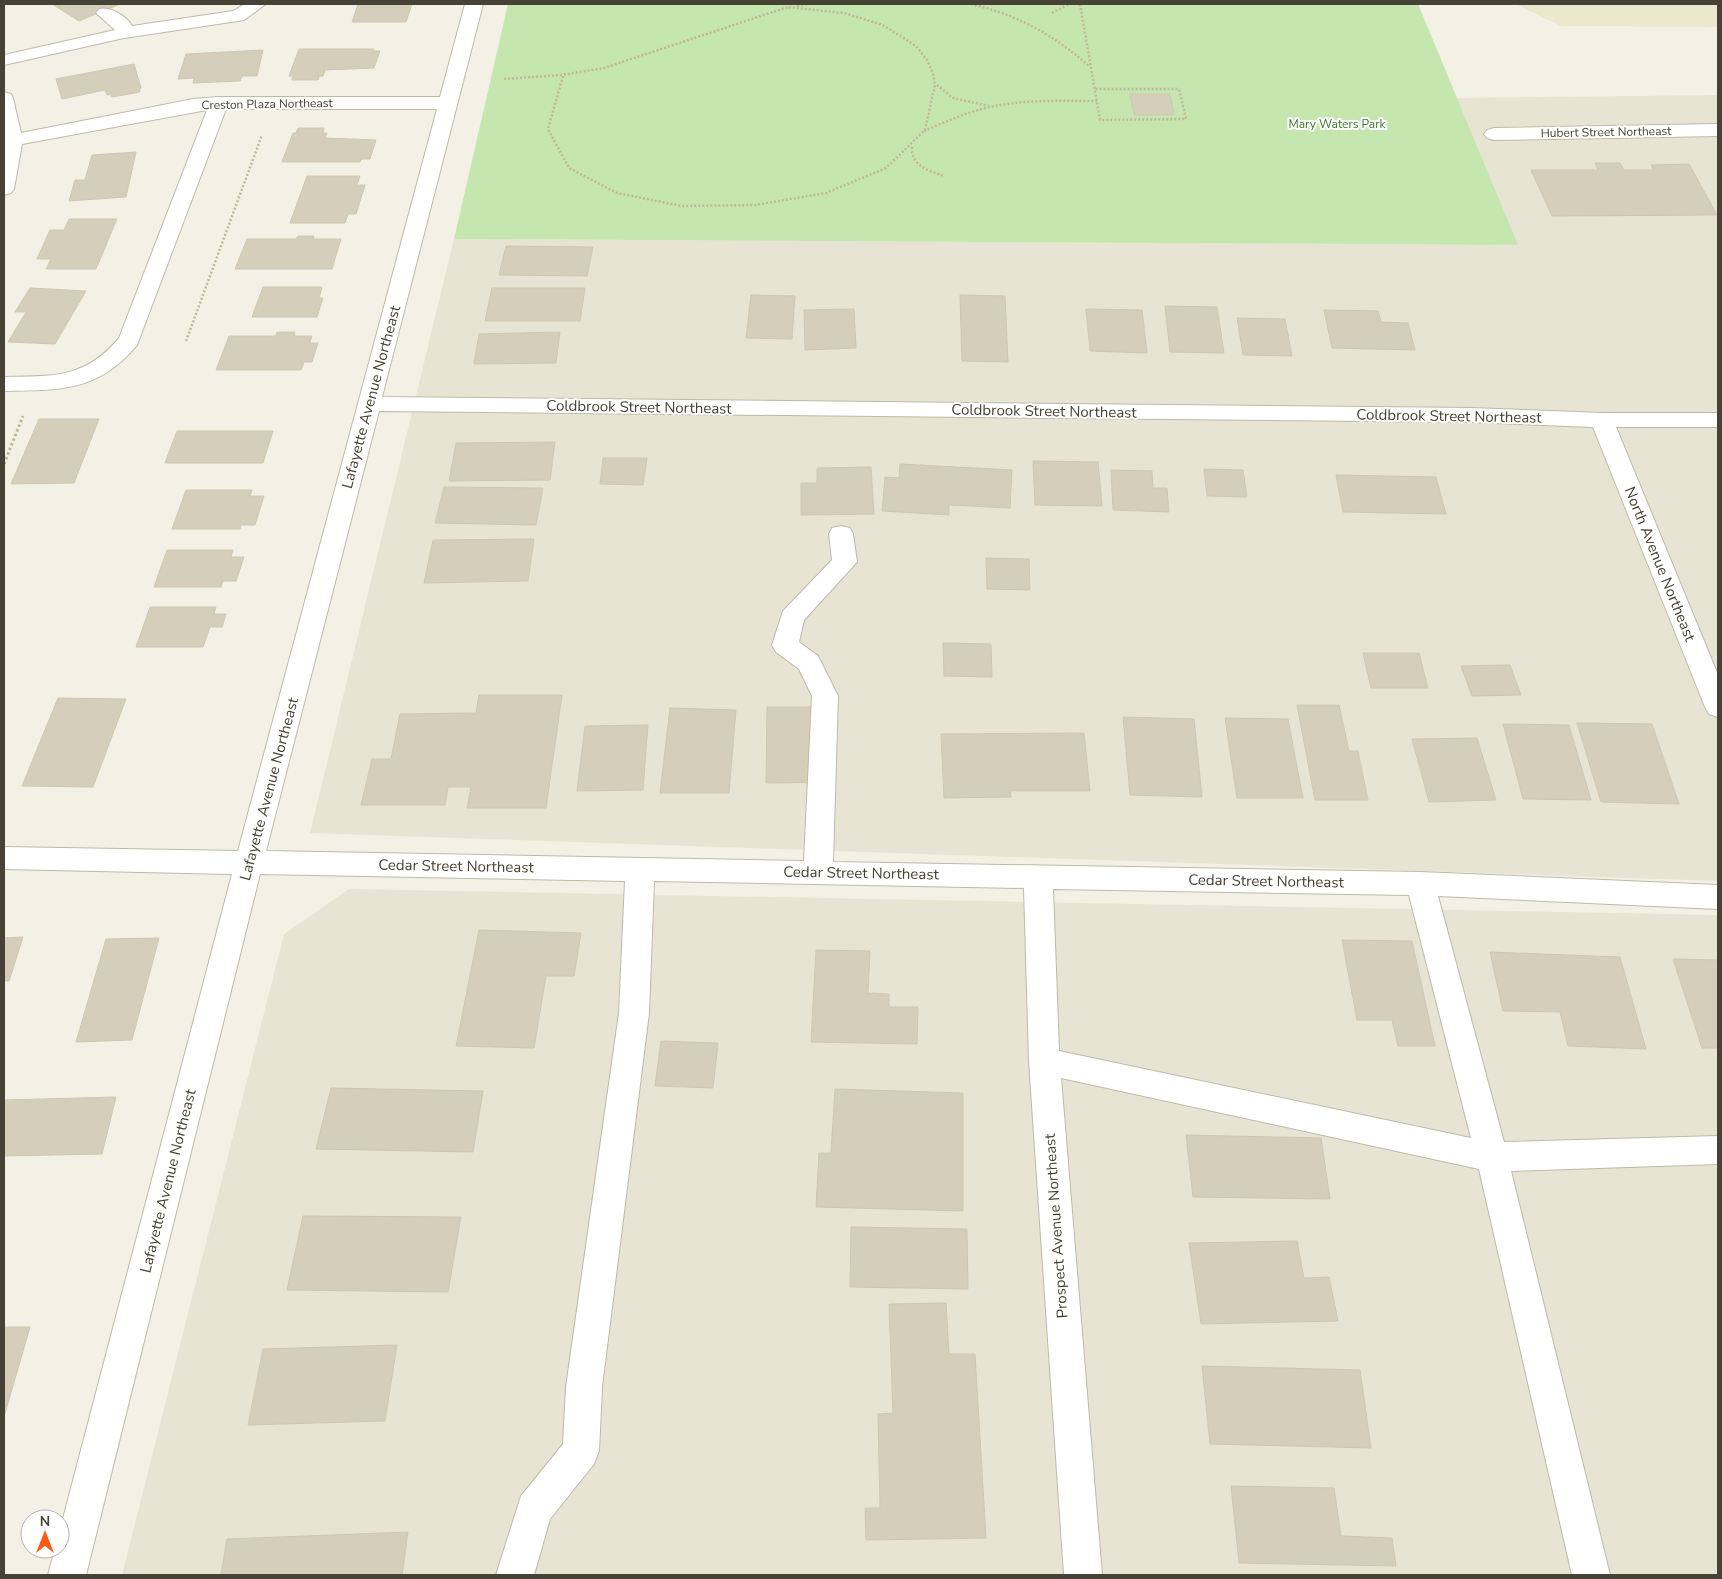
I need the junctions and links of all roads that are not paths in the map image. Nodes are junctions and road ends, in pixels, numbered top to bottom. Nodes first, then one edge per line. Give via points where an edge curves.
1 (257, 4) edge
2 (474, 4) edge
3 (105, 13) dead end
4 (124, 33) junction
5 (4, 60) edge
6 (4, 98) edge
7 (219, 103) junction
8 (448, 103) junction
9 (1718, 130) edge
10 (1494, 134) dead end
11 (13, 140) junction
12 (4, 189) edge
13 (4, 384) edge
14 (370, 404) junction
15 (1602, 420) junction
16 (1718, 420) edge
17 (841, 534) dead end
18 (1718, 707) edge
19 (4, 858) edge
20 (249, 863) junction
21 (640, 870) junction
22 (818, 872) junction
23 (1038, 876) junction
24 (1420, 884) junction
25 (1718, 897) edge
26 (1044, 1061) junction
27 (1718, 1150) edge
28 (1492, 1157) junction
29 (67, 1575) edge
30 (515, 1575) edge
31 (1083, 1575) edge
32 (1591, 1575) edge

1 - 4 street via 238,16
2 - 8 street, Lafayette Avenue Northeast
3 - 4 street via 123,25
4 - 5 street
6 - 11 street
7 - 8 street, Creston Plaza Northeast
7 - 11 street, Creston Plaza Northeast via 165,109
7 - 13 street via 128,340 116,358 95,373 71,380
8 - 14 street, Lafayette Avenue Northeast
9 - 10 street, Hubert Street Northeast
11 - 12 street
14 - 15 street, Coldbrook Street Northeast via 1470,415
14 - 20 street, Lafayette Avenue Northeast
15 - 16 street, Coldbrook Street Northeast
15 - 18 street, North Avenue Northeast
17 - 22 street via 845,562 792,617 785,645 809,664 825,696
19 - 20 street, Cedar Street Northeast
20 - 21 street, Cedar Street Northeast
20 - 29 street, Lafayette Avenue Northeast
21 - 22 street, Cedar Street Northeast
21 - 30 street via 634,1013 584,1387 581,1451 534,1509
22 - 23 street, Cedar Street Northeast
23 - 24 street, Cedar Street Northeast
23 - 26 street, Prospect Avenue Northeast
24 - 25 street, Cedar Street Northeast
24 - 28 street
26 - 28 street
26 - 31 street, Prospect Avenue Northeast
27 - 28 street
28 - 32 street

